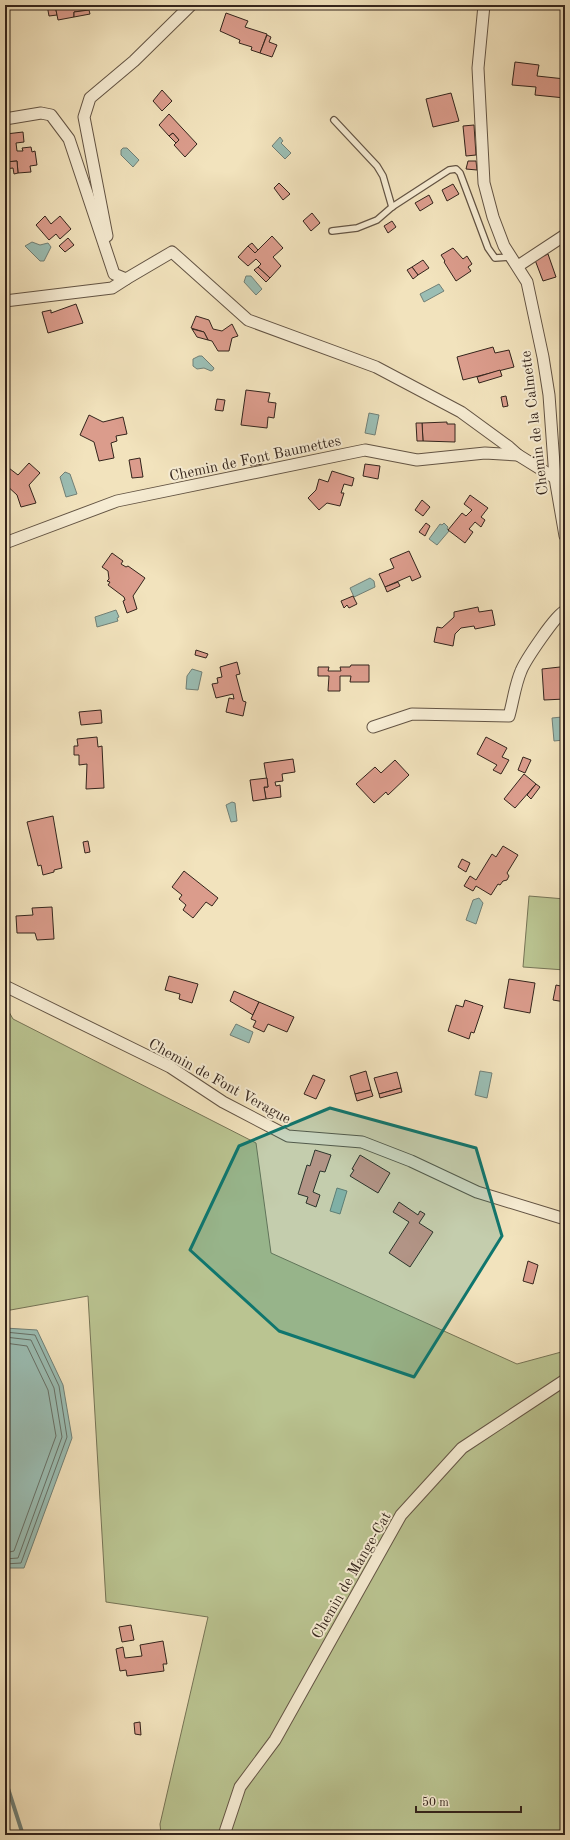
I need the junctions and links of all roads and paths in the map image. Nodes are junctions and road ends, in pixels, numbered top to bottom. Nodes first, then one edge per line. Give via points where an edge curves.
1 (191, 5) edge
2 (484, 5) edge
3 (5, 119) edge
4 (334, 120) dead end
5 (392, 207) junction
6 (332, 231) dead end
7 (565, 235) edge
8 (511, 257) junction
9 (518, 266) junction
10 (114, 274) junction
11 (126, 279) junction
12 (5, 301) edge
13 (518, 455) junction
14 (555, 478) junction
15 (565, 536) edge
16 (5, 543) edge
17 (565, 611) edge
18 (373, 727) dead end
19 (5, 986) edge
20 (565, 1220) edge
21 (565, 1380) edge
22 (224, 1835) edge

1 - 10 street via 90,98 84,117
2 - 8 street, Chemin de la Calmette via 478,68 484,182 498,232
3 - 10 street via 41,113 51,115 68,139
4 - 5 lane via 377,166 383,176
5 - 6 lane via 377,220 357,228
5 - 8 lane via 449,170 456,169 460,173 488,248 495,258
7 - 9 street
8 - 9 street, Chemin de la Calmette
9 - 14 street, Chemin de la Calmette via 527,282 543,357 549,396
10 - 11 street
11 - 12 street via 112,288
11 - 13 street via 172,252 248,320 376,367 460,412
13 - 14 street
13 - 16 street, Chemin de Font Baumettes via 485,453 417,460 365,450 117,502
14 - 15 street, Chemin de la Calmette
17 - 18 street via 549,627 521,671 509,716 412,714
19 - 20 street, Chemin de Font Verague via 170,1067 223,1102 288,1136 362,1142 411,1161 477,1192
21 - 22 street, Chemin de Mange-Cat via 462,1448 401,1515 275,1740 240,1787

